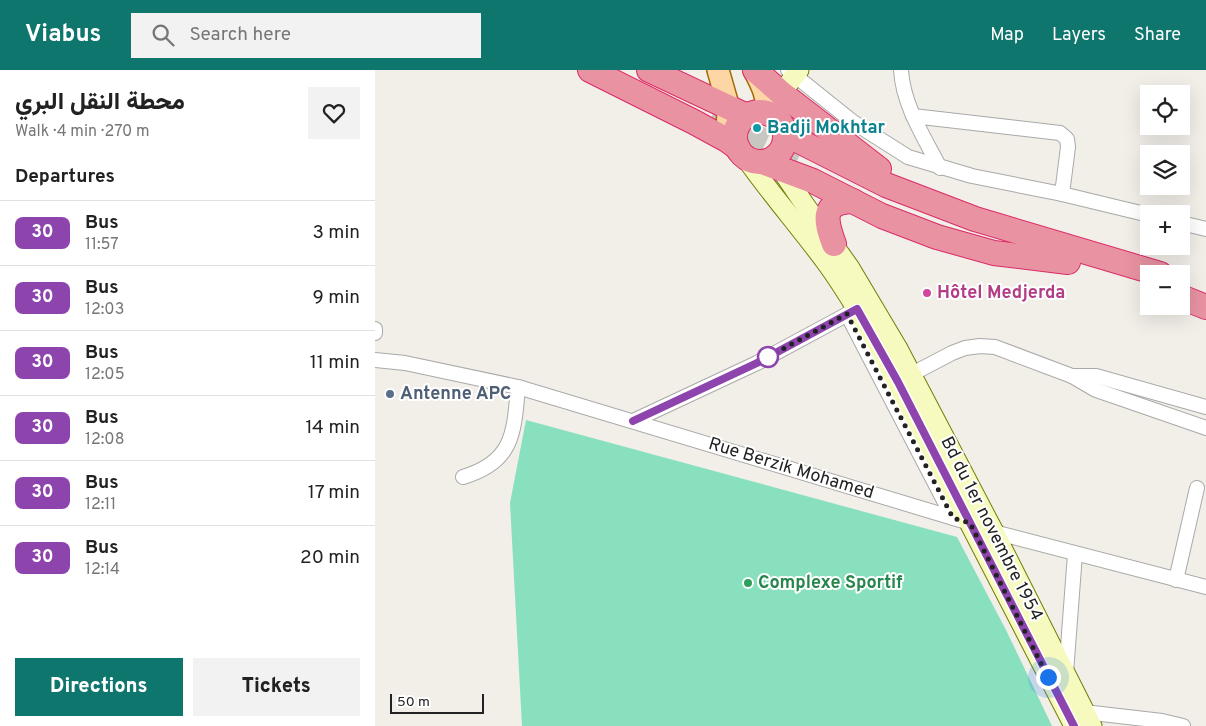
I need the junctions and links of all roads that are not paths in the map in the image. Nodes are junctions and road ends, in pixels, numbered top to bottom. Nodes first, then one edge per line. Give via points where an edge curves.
1 (590, 70) edge
2 (618, 70) edge
3 (718, 70) edge
4 (754, 70) edge
5 (901, 70) edge
6 (659, 71) edge
7 (795, 75) edge
8 (913, 116) junction
9 (753, 118) junction
10 (754, 155) junction
11 (809, 161) tunnel mouth
12 (940, 168) junction
13 (1062, 194) junction
14 (853, 201) junction
15 (941, 205) junction
16 (1140, 213) edge
17 (1190, 225) edge
18 (1206, 229) edge
19 (834, 244) junction
20 (1068, 262) junction
21 (1140, 268) edge
22 (1140, 283) edge
23 (1190, 285) edge
24 (1206, 291) edge
25 (1190, 301) edge
26 (1206, 307) edge
27 (852, 312) junction
28 (375, 329) edge
29 (375, 333) edge
30 (375, 360) edge
31 (912, 374) junction
32 (1072, 376) junction
33 (518, 387) junction
34 (1179, 400) junction
35 (1206, 407) edge
36 (1175, 418) junction
37 (633, 421) junction
38 (1206, 428) edge
39 (463, 478) dead end
40 (1197, 488) dead end
41 (961, 521) junction
42 (994, 532) junction
43 (1075, 554) junction
44 (1176, 580) junction
45 (1206, 587) edge
46 (1065, 674) junction
47 (1083, 721) edge
48 (1183, 726) edge

1 - 10 highway
2 - 9 highway
3 - 9 main road
4 - 7 highway
4 - 9 main road via 767,101
5 - 8 street
6 - 9 highway
7 - 9 street via 778,106
7 - 12 street via 853,122 907,157
7 - 15 highway via 868,162
8 - 12 street
8 - 13 street via 1060,133 1067,139 1068,147
9 - 10 highway via 739,124 735,136
9 - 10 highway via 784,143 781,151
9 - 15 highway via 886,185
10 - 14 highway
10 - 19 street, Bd du 1er novembre 1954
10 - 27 street via 766,187 826,262
11 - 20 highway via 863,190 931,219
12 - 13 street
13 - 16 street
14 - 19 highway via 837,203 829,210 827,216
14 - 20 highway via 937,237 994,253
15 - 21 highway via 975,219
17 - 18 street
19 - 31 street, Bd du 1er novembre 1954
20 - 22 highway
23 - 24 highway
25 - 26 highway
27 - 37 street via 757,363
27 - 41 street via 898,382
28 - 29 street
30 - 33 street, Rue Berzik Mohamed via 405,363
31 - 32 street via 952,353 980,346 1002,350
31 - 42 street, Bd du 1er novembre 1954
32 - 34 street via 1096,376
32 - 36 street via 1096,390
33 - 37 street, Rue Berzik Mohamed
33 - 39 street via 508,444 491,464
34 - 35 street
34 - 36 street
36 - 38 street
37 - 41 street, Rue Berzik Mohamed
40 - 44 street
41 - 42 street, Rue Berzik Mohamed
41 - 47 street
42 - 43 street, Rue Berzik Mohamed
42 - 46 street, Bd du 1er novembre 1954
43 - 44 street, Rue Berzik Mohamed
43 - 46 street
44 - 45 street, Rue Berzik Mohamed
46 - 47 street, Bd du 1er novembre 1954
47 - 48 street via 1162,721

